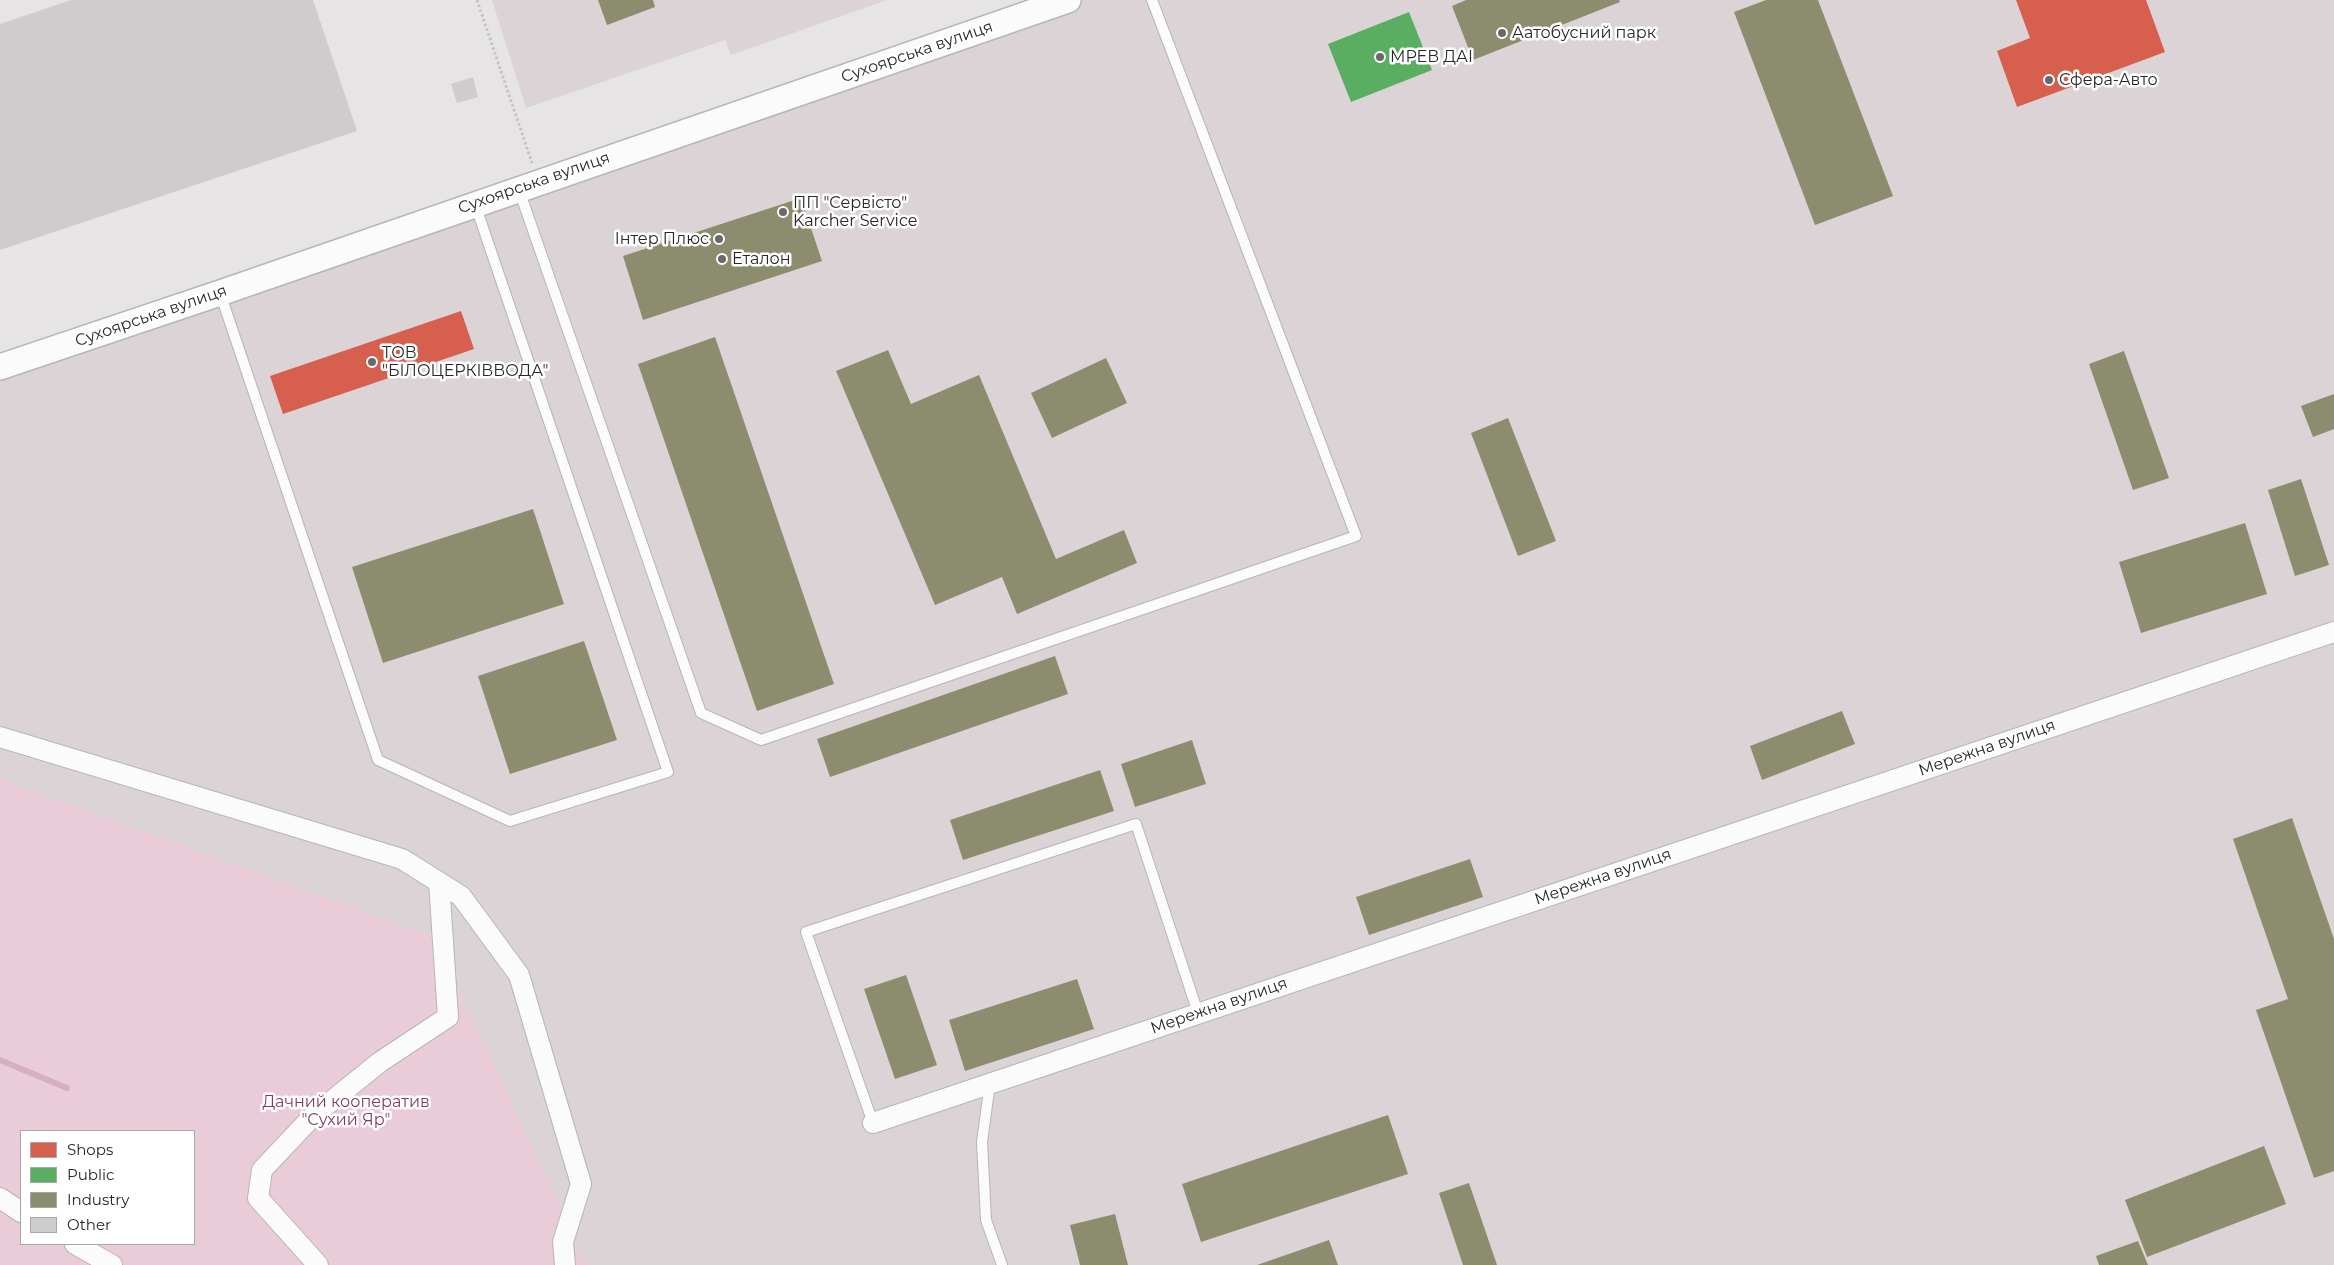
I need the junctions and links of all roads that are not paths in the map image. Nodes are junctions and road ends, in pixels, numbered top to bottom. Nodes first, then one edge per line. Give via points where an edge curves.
1 (1068, 0) edge
2 (1152, 0) edge
3 (528, 185) junction
4 (475, 204) junction
5 (220, 293) junction
6 (0, 366) edge
7 (2334, 632) edge
8 (0, 737) edge
9 (439, 882) junction
10 (1198, 1013) junction
11 (990, 1083) junction
12 (873, 1123) joint
13 (0, 1198) edge
14 (20, 1211) edge
15 (77, 1245) edge
16 (112, 1265) edge
17 (318, 1265) edge
18 (565, 1265) edge
19 (1002, 1265) edge

1 - 3 street, Сухоярська вулиця
2 - 3 lane via 1356,536 761,740 700,713
3 - 4 street, Сухоярська вулиця
4 - 5 street, Сухоярська вулиця
4 - 5 lane via 668,772 510,821 378,760
5 - 6 street, Сухоярська вулиця
7 - 10 street, Мережна вулиця
8 - 9 street via 402,859
9 - 17 street via 448,1017 380,1062 313,1116 262,1170 258,1198
9 - 18 street via 461,896 519,975 581,1184 563,1242
10 - 11 street, Мережна вулиця
10 - 12 lane via 1136,824 806,932
11 - 12 street, Мережна вулиця
11 - 19 lane via 982,1142 986,1220
13 - 14 street
15 - 16 street

